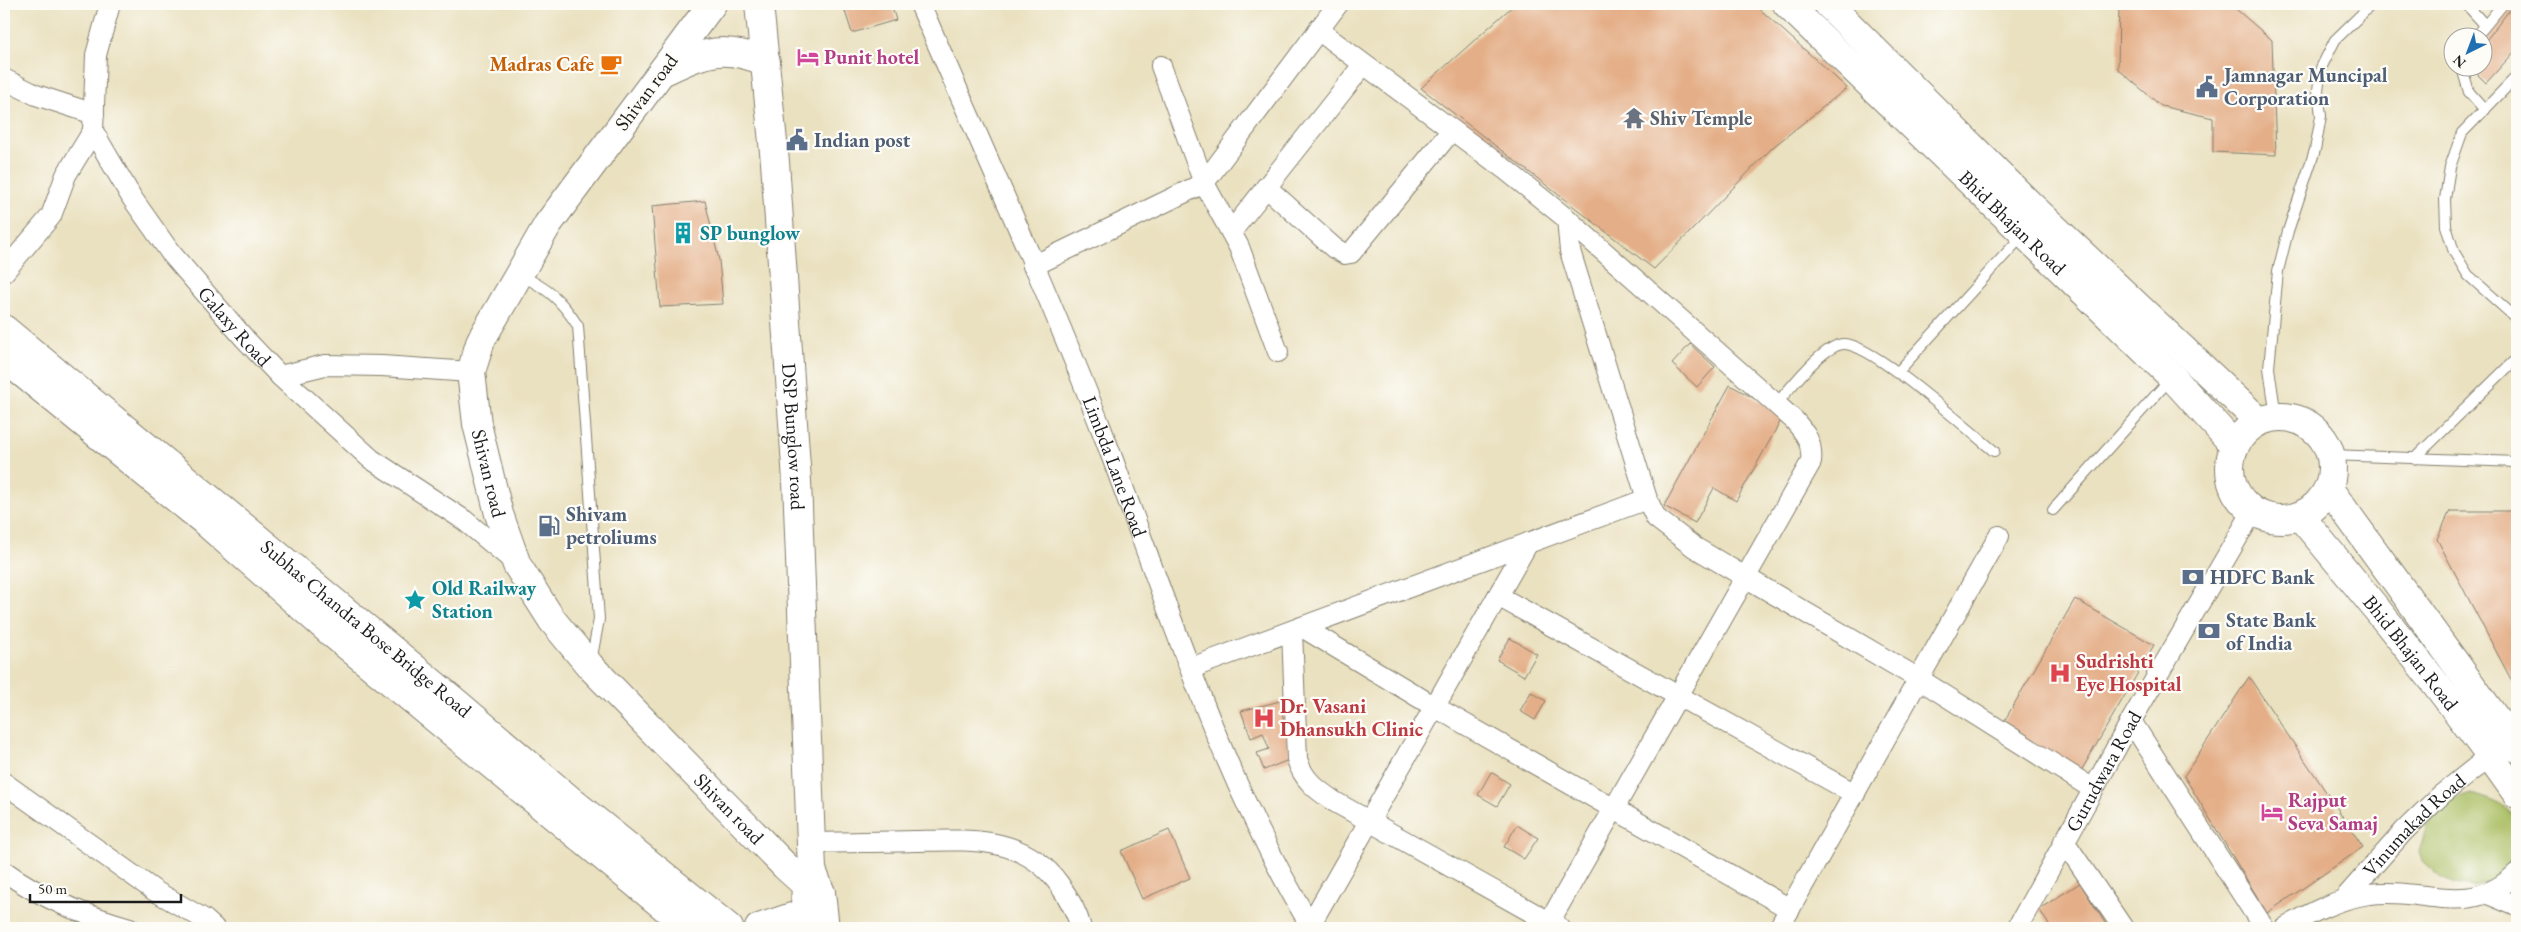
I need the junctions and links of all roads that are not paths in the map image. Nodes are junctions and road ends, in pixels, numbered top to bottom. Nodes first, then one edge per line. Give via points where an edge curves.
1 (110, 4) edge
2 (712, 4) edge
3 (759, 4) edge
4 (920, 4) edge
5 (1338, 4) edge
6 (1787, 4) edge
7 (1828, 4) edge
8 (2372, 4) edge
9 (2466, 4) edge
10 (2503, 4) edge
11 (2484, 24) junction
12 (2481, 28) edge
13 (1318, 30) junction
14 (766, 62) junction
15 (1363, 65) junction
16 (1161, 66) dead end
17 (660, 72) junction
18 (2517, 76) edge
19 (2465, 78) edge
20 (4, 79) edge
21 (2485, 110) junction
22 (94, 122) junction
23 (1452, 130) junction
24 (1204, 183) junction
25 (1266, 188) junction
26 (1568, 219) junction
27 (1231, 232) junction
28 (2024, 234) junction
29 (1033, 266) junction
30 (4, 272) edge
31 (518, 273) junction
32 (2517, 319) edge
33 (4, 329) edge
34 (1278, 352) dead end
35 (4, 358) edge
36 (2517, 358) edge
37 (471, 372) junction
38 (1897, 373) junction
39 (280, 376) junction
40 (2172, 377) junction
41 (1776, 404) junction
42 (2268, 419) junction
43 (2234, 445) junction
44 (1994, 451) dead end
45 (2331, 455) junction
46 (2414, 459) junction
47 (2517, 462) edge
48 (2329, 488) junction
49 (1647, 499) junction
50 (2053, 510) dead end
51 (2253, 512) junction
52 (2300, 516) junction
53 (1999, 536) dead end
54 (1528, 543) junction
55 (517, 565) junction
56 (1745, 577) junction
57 (1498, 596) junction
58 (1297, 629) junction
59 (590, 666) junction
60 (1191, 668) junction
61 (1919, 679) junction
62 (1679, 695) junction
63 (1435, 708) junction
64 (2131, 721) junction
65 (2517, 748) edge
66 (2490, 756) junction
67 (4, 783) edge
68 (2093, 789) junction
69 (1855, 794) junction
70 (2517, 794) edge
71 (1614, 809) junction
72 (1371, 820) junction
73 (2064, 841) junction
74 (812, 843) junction
75 (4, 871) edge
76 (2517, 873) edge
77 (2488, 894) junction
78 (2344, 899) junction
79 (812, 903) edge
80 (2517, 906) edge
81 (1790, 909) junction
82 (1552, 926) edge
83 (1312, 927) edge
84 (130, 928) edge
85 (214, 928) edge
86 (690, 928) edge
87 (729, 928) edge
88 (758, 928) edge
89 (1081, 928) edge
90 (1780, 928) edge
91 (2017, 928) edge
92 (2123, 928) edge
93 (2264, 928) edge
94 (2285, 928) edge

1 - 22 street via 96,55
2 - 17 main road, Shivan road
3 - 14 main road, DSP Bunglow road
4 - 29 street, Limbda Lane Road
5 - 13 street
6 - 28 main road, Bhid Bhajan Road
7 - 42 main road, Bhid Bhajan Road via 2028,204
8 - 42 lane via 2336,40 2321,68 2318,90 2321,116 2315,150 2278,271
9 - 11 lane
10 - 11 lane
11 - 12 lane
13 - 15 street
13 - 24 street
14 - 17 main road via 745,53 724,50 700,55
14 - 74 main road, DSP Bunglow road via 797,481
15 - 23 street
15 - 25 street
16 - 24 street
17 - 31 main road, Shivan road via 548,224
18 - 21 lane
19 - 21 lane via 2469,92
20 - 22 street
21 - 32 lane via 2462,134 2450,167 2446,226 2454,252 2468,275
22 - 30 street via 66,175 51,216
22 - 39 street, Galaxy Road via 132,198 170,252
23 - 25 street via 1351,253 1345,254 1334,248
23 - 26 street
24 - 27 street
24 - 29 street
25 - 27 street
26 - 41 street
26 - 49 street via 1570,251
27 - 34 street
28 - 38 lane
28 - 40 main road, Bhid Bhajan Road
29 - 60 street, Limbda Lane Road via 1097,418
31 - 37 main road, Shivan road via 482,340
31 - 59 lane via 550,290 578,326 599,619
33 - 87 main road, Subhas Chandra Bose Bridge Road via 570,800
35 - 86 main road, Subhas Chandra Bose Bridge Road via 202,520 334,635 629,881
36 - 46 lane
37 - 39 street via 325,365
37 - 55 main road, Shivan road via 477,424 499,514
38 - 41 lane via 1872,354 1843,344 1823,353
38 - 44 lane
39 - 55 street, Galaxy Road via 371,459 464,520
40 - 43 main road, Bhid Bhajan Road
40 - 50 lane
41 - 56 street via 1808,436 1811,462
42 - 43 main road via 2245,431
42 - 45 main road via 2294,418 2310,426 2323,439
43 - 51 main road via 2229,462 2230,480 2236,495
45 - 46 lane
45 - 48 main road
46 - 47 lane
48 - 52 main road via 2320,502
48 - 65 main road, Bhid Bhajan Road
49 - 54 street
49 - 56 street via 1656,518 1672,532
51 - 52 main road via 2277,520
51 - 64 street, Gurudwara Road
52 - 66 main road, Bhid Bhajan Road via 2370,600
53 - 61 street
54 - 57 street
54 - 58 street
55 - 59 main road, Shivan road via 552,620
56 - 61 street
56 - 62 street
57 - 62 street
57 - 63 street
58 - 60 street
58 - 63 street
58 - 72 street via 1297,759 1301,774 1317,791
59 - 79 main road, Shivan road
60 - 83 street, Limbda Lane Road via 1238,787 1289,889
61 - 68 street
61 - 69 street
62 - 69 street
62 - 71 street
63 - 71 street
63 - 72 street
64 - 68 street, Gurudwara Road
64 - 93 street
66 - 70 main road, Bhid Bhajan Road
66 - 78 street, Vinumakad Road via 2404,831
67 - 85 street via 155,891
68 - 73 street, Gurudwara Road
69 - 81 street
71 - 81 street
71 - 82 street
72 - 82 street
72 - 83 street
73 - 91 street, Gurudwara Road
73 - 92 street
74 - 79 main road, DSP Bunglow road
74 - 89 street via 968,840 1004,845 1027,854 1048,869 1077,914
75 - 84 street via 48,899 83,915
76 - 77 street, Vinumakad Road via 2504,886
77 - 78 street, Vinumakad Road via 2465,898 2371,894
77 - 80 street
78 - 94 street, Vinumakad Road
79 - 88 main road
81 - 90 street

